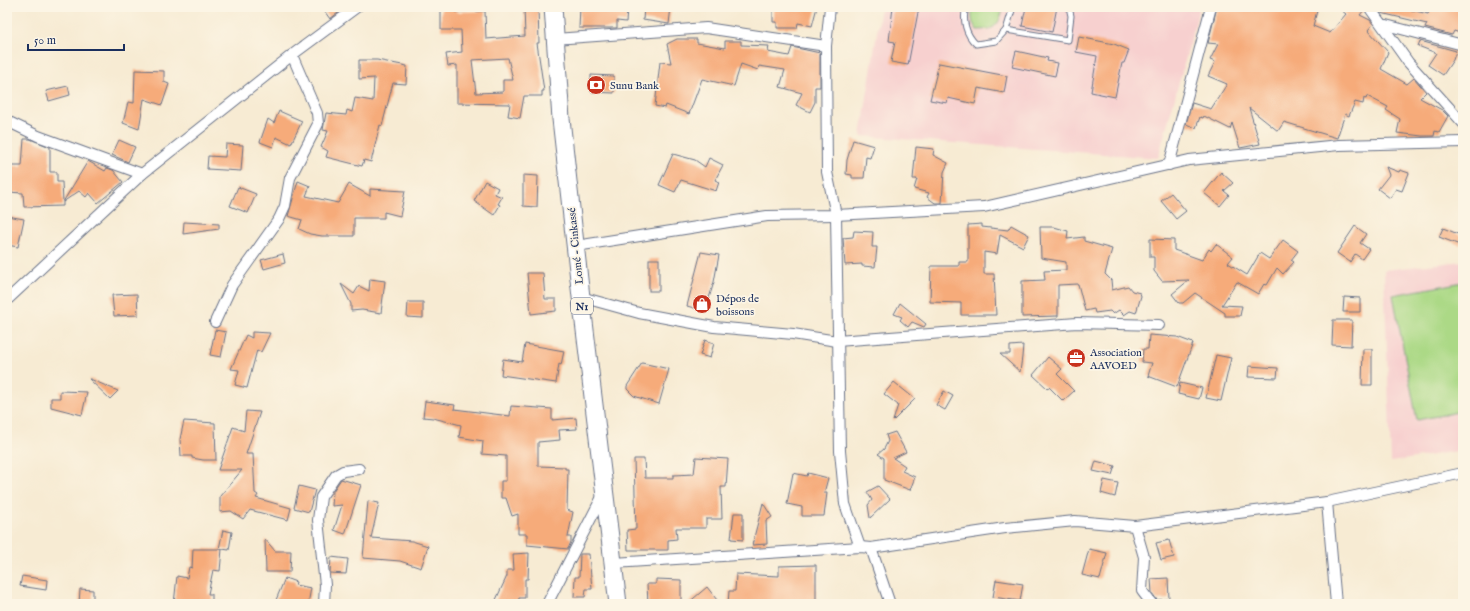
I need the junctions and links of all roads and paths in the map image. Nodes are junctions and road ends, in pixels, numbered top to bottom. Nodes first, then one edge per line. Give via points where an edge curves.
1 (357, 7) edge
2 (553, 7) edge
3 (830, 7) edge
4 (966, 7) edge
5 (1013, 7) edge
6 (1069, 7) edge
7 (1211, 7) edge
8 (1369, 7) edge
9 (1382, 24) junction
10 (1006, 30) junction
11 (555, 39) junction
12 (1463, 45) edge
13 (826, 46) junction
14 (292, 55) junction
15 (7, 121) edge
16 (1463, 123) edge
17 (1463, 142) edge
18 (1169, 165) junction
19 (142, 174) junction
20 (836, 215) junction
21 (576, 246) junction
22 (581, 296) junction
23 (7, 300) edge
24 (215, 322) dead end
25 (1159, 325) dead end
26 (837, 341) junction
27 (359, 469) dead end
28 (1463, 473) edge
29 (604, 495) junction
30 (1327, 502) junction
31 (1135, 526) junction
32 (860, 547) junction
33 (871, 548) junction
34 (614, 563) junction
35 (324, 604) edge
36 (547, 604) edge
37 (618, 604) edge
38 (890, 604) edge
39 (1152, 604) edge
40 (1336, 604) edge

1 - 14 street
2 - 11 highway, Lomé - Cinkassé / N1
3 - 13 street
4 - 10 lane via 965,26 969,37 976,44 996,41
5 - 10 lane
6 - 10 lane via 1071,16 1068,40
7 - 18 street
8 - 9 street
9 - 12 street
9 - 16 street via 1408,62
11 - 13 street via 706,28
11 - 21 highway, Lomé - Cinkassé / N1 via 561,118
13 - 20 street via 827,172
14 - 19 street
14 - 24 street via 317,113 318,124 290,178 285,206 279,219 232,285
15 - 19 street via 38,136
17 - 18 street via 1339,145 1189,160
18 - 20 street via 984,207
19 - 23 street
20 - 21 street via 767,216
20 - 26 street
21 - 22 highway, Lomé - Cinkassé / N1
22 - 26 street via 639,313 714,327
22 - 29 highway, Lomé - Cinkassé / N1
25 - 26 street via 1077,323
26 - 32 street via 840,451 845,504
27 - 35 street via 343,471 336,475 321,497 318,520 325,585
28 - 30 street
29 - 34 highway, Lomé - Cinkassé / N1
29 - 36 street
30 - 31 street
30 - 40 street
31 - 33 street via 1075,521 938,536
31 - 39 street via 1144,557 1142,591
32 - 33 street
32 - 34 street
33 - 38 street
34 - 37 highway, Lomé - Cinkassé / N1

